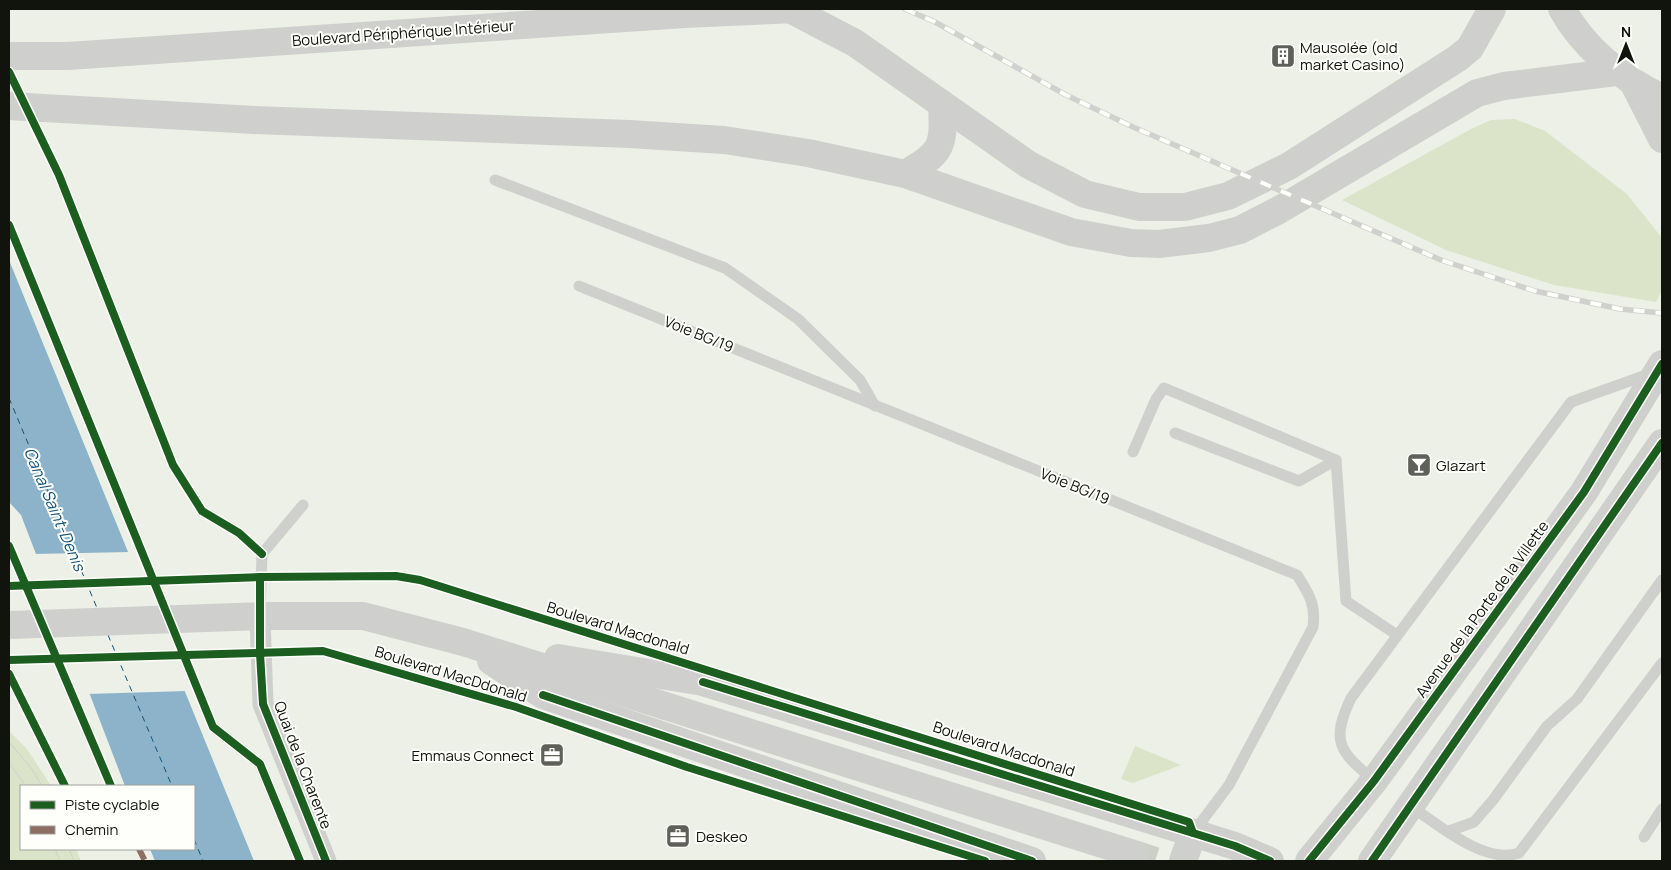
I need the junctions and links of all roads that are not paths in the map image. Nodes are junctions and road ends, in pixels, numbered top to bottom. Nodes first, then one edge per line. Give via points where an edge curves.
1 (790, 9) edge
2 (798, 9) edge
3 (1492, 9) edge
4 (1562, 9) edge
5 (9, 56) edge
6 (1625, 78) junction
7 (1662, 98) edge
8 (942, 104) junction
9 (9, 106) edge
10 (1661, 135) edge
11 (905, 174) junction
12 (495, 180) dead end
13 (579, 286) dead end
14 (1660, 367) edge
15 (875, 406) junction
16 (1175, 432) dead end
17 (1662, 443) edge
18 (1132, 452) dead end
19 (1336, 460) junction
20 (303, 505) dead end
21 (1662, 580) edge
22 (260, 616) junction
23 (14, 625) edge
24 (1397, 635) junction
25 (463, 642) junction
26 (1662, 663) edge
27 (212, 727) dead end
28 (1374, 781) junction
29 (1410, 806) junction
30 (1662, 808) edge
31 (1449, 831) junction
32 (1193, 832) junction
33 (1644, 837) dead end
34 (1134, 854) tunnel mouth
35 (300, 861) edge
36 (326, 861) edge
37 (1032, 861) edge
38 (1184, 861) edge
39 (1270, 861) edge
40 (1309, 861) edge
41 (1372, 861) edge

1 - 8 main road via 855,43
2 - 5 main road, Boulevard Périphérique Intérieur via 68,56
3 - 8 main road via 1470,48 1414,87 1289,166 1228,196 1192,205 1139,207 1086,194 1029,165
4 - 6 main road via 1591,49
6 - 7 main road
6 - 10 main road
6 - 11 main road via 1504,86 1477,93 1255,223 1227,234 1181,242 1130,243 1071,232
8 - 11 main road via 942,142 930,160
9 - 11 main road via 724,140 808,153
12 - 15 lane via 725,268 798,319 860,380
13 - 15 lane, Voie BG/19
14 - 24 lane, Avenue de la Porte de la Villette via 1571,402
14 - 28 main road, Avenue de la Porte de la Villette via 1584,492
15 - 32 lane, Voie BG/19 via 1297,575 1310,594 1315,612 1313,627 1229,785
16 - 19 lane via 1299,481
17 - 29 main road
18 - 19 lane via 1164,388
19 - 24 lane via 1346,601
20 - 22 lane via 262,554
21 - 31 lane via 1577,699 1547,726 1493,800 1474,822
22 - 23 main road, Boulevard Macdonald
22 - 25 main road, Boulevard Macdonald via 363,616
22 - 36 street, Quai de la Charente via 263,704
24 - 28 lane, Avenue de la Porte de la Villette via 1351,698 1342,718 1339,742 1342,748 1348,758
25 - 32 main road, Boulevard Macdonald via 703,682
25 - 34 main road, Boulevard Macdonald
25 - 37 main road, Boulevard Macdonald via 542,695
26 - 31 lane via 1519,853 1508,856 1474,848
27 - 35 lane via 260,764
28 - 29 main road
28 - 40 main road, Avenue de la Porte de la Villette
29 - 31 lane
29 - 41 main road
30 - 33 lane
32 - 38 main road
32 - 39 main road, Boulevard Macdonald

